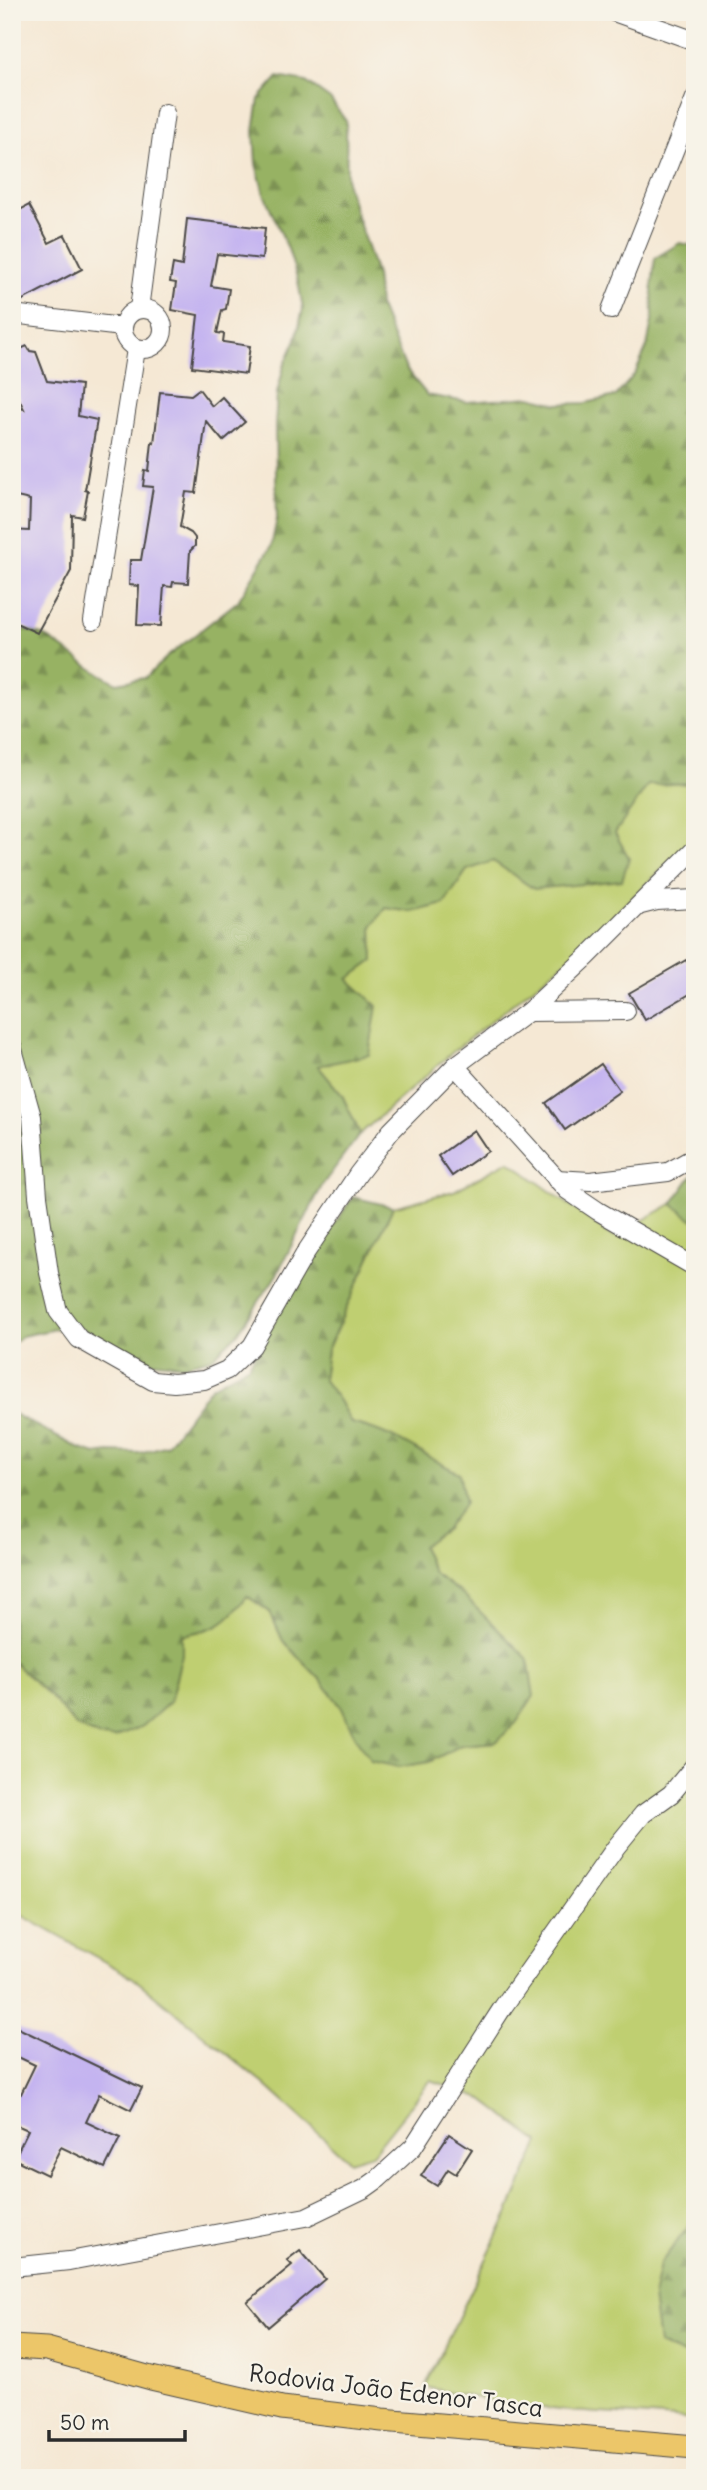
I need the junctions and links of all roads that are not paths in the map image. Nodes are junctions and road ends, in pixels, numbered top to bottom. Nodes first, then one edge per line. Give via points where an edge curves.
1 (614, 12) edge
2 (695, 41) edge
3 (695, 98) edge
4 (165, 113) dead end
5 (139, 309) junction
6 (611, 310) dead end
7 (12, 314) edge
8 (122, 327) junction
9 (136, 349) junction
10 (93, 621) dead end
11 (695, 849) edge
12 (695, 899) edge
13 (641, 905) junction
14 (626, 1011) dead end
15 (528, 1012) junction
16 (12, 1046) edge
17 (455, 1066) junction
18 (695, 1157) edge
19 (556, 1179) junction
20 (695, 1268) edge
21 (695, 1765) edge
22 (12, 2267) edge
23 (12, 2347) edge
24 (695, 2448) edge

1 - 2 street
3 - 6 street
4 - 5 street
5 - 8 street via 128,315
5 - 9 street via 158,315 162,334 149,349
7 - 8 street
8 - 9 street via 125,340
9 - 10 street
11 - 13 street
12 - 13 street
13 - 15 street
14 - 15 street
15 - 17 street
16 - 17 street via 32,1116 38,1196 58,1311 79,1339 99,1352 153,1381 174,1384 227,1370 252,1346 358,1174 391,1132
17 - 19 street
18 - 19 street via 667,1172 590,1181
19 - 20 street via 598,1212
21 - 22 street via 616,1847 503,2007 413,2147 378,2179 306,2217 69,2261
23 - 24 main road, Rodovia João Edenor Tasca via 47,2349 282,2408

